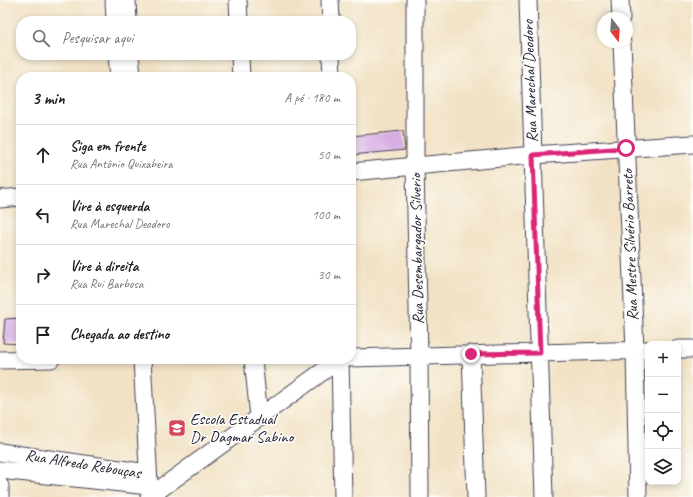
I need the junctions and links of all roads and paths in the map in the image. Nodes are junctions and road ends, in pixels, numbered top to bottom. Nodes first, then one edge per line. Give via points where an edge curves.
1 (114, 0) edge
2 (127, 0) edge
3 (238, 0) edge
4 (330, 0) edge
5 (415, 0) edge
6 (528, 0) edge
7 (620, 0) edge
8 (621, 12) edge
9 (115, 16) edge
10 (128, 16) edge
11 (239, 16) edge
12 (331, 16) edge
13 (622, 48) edge
14 (117, 60) edge
15 (130, 60) edge
16 (240, 60) edge
17 (332, 60) edge
18 (119, 72) edge
19 (132, 72) edge
20 (241, 72) edge
21 (332, 72) edge
22 (693, 144) edge
23 (626, 148) junction
24 (533, 155) junction
25 (415, 166) junction
26 (356, 172) edge
27 (16, 197) edge
28 (0, 199) edge
29 (681, 349) edge
30 (693, 349) edge
31 (641, 350) edge
32 (540, 353) junction
33 (471, 354) junction
34 (419, 356) junction
35 (356, 358) edge
36 (0, 360) edge
37 (16, 360) edge
38 (142, 364) edge
39 (254, 364) edge
40 (333, 364) edge
41 (340, 364) edge
42 (259, 417) junction
43 (0, 452) edge
44 (0, 470) edge
45 (0, 486) edge
46 (149, 488) edge
47 (0, 497) edge
48 (343, 497) edge
49 (420, 497) edge
50 (476, 497) edge
51 (544, 497) edge
52 (638, 497) edge

1 - 9 street
2 - 10 street
3 - 11 street
4 - 12 street
5 - 25 street, Rua Desembargador Silverio
6 - 24 street, Rua Marechal Deodoro
7 - 8 street
13 - 23 street, Rua Mestre Silvério Barreto
14 - 18 street
15 - 19 street
16 - 20 street
17 - 21 street
22 - 23 street
23 - 24 street
23 - 31 street, Rua Mestre Silvério Barreto
24 - 25 street
24 - 32 street, Rua Marechal Deodoro
25 - 26 street
25 - 34 street, Rua Desembargador Silverio
27 - 28 street
29 - 30 street
31 - 32 street
31 - 52 street, Rua Mestre Silvério Barreto
32 - 33 street
32 - 51 street, Rua Marechal Deodoro
33 - 34 street
33 - 50 street
34 - 35 street
34 - 49 street, Rua Desembargador Silverio
36 - 37 street
38 - 46 street
39 - 42 street
40 - 42 street
41 - 48 street
42 - 46 street
43 - 46 street, Rua Alfredo Rebouças
44 - 46 street, Rua Alfredo Rebouças
45 - 47 street

